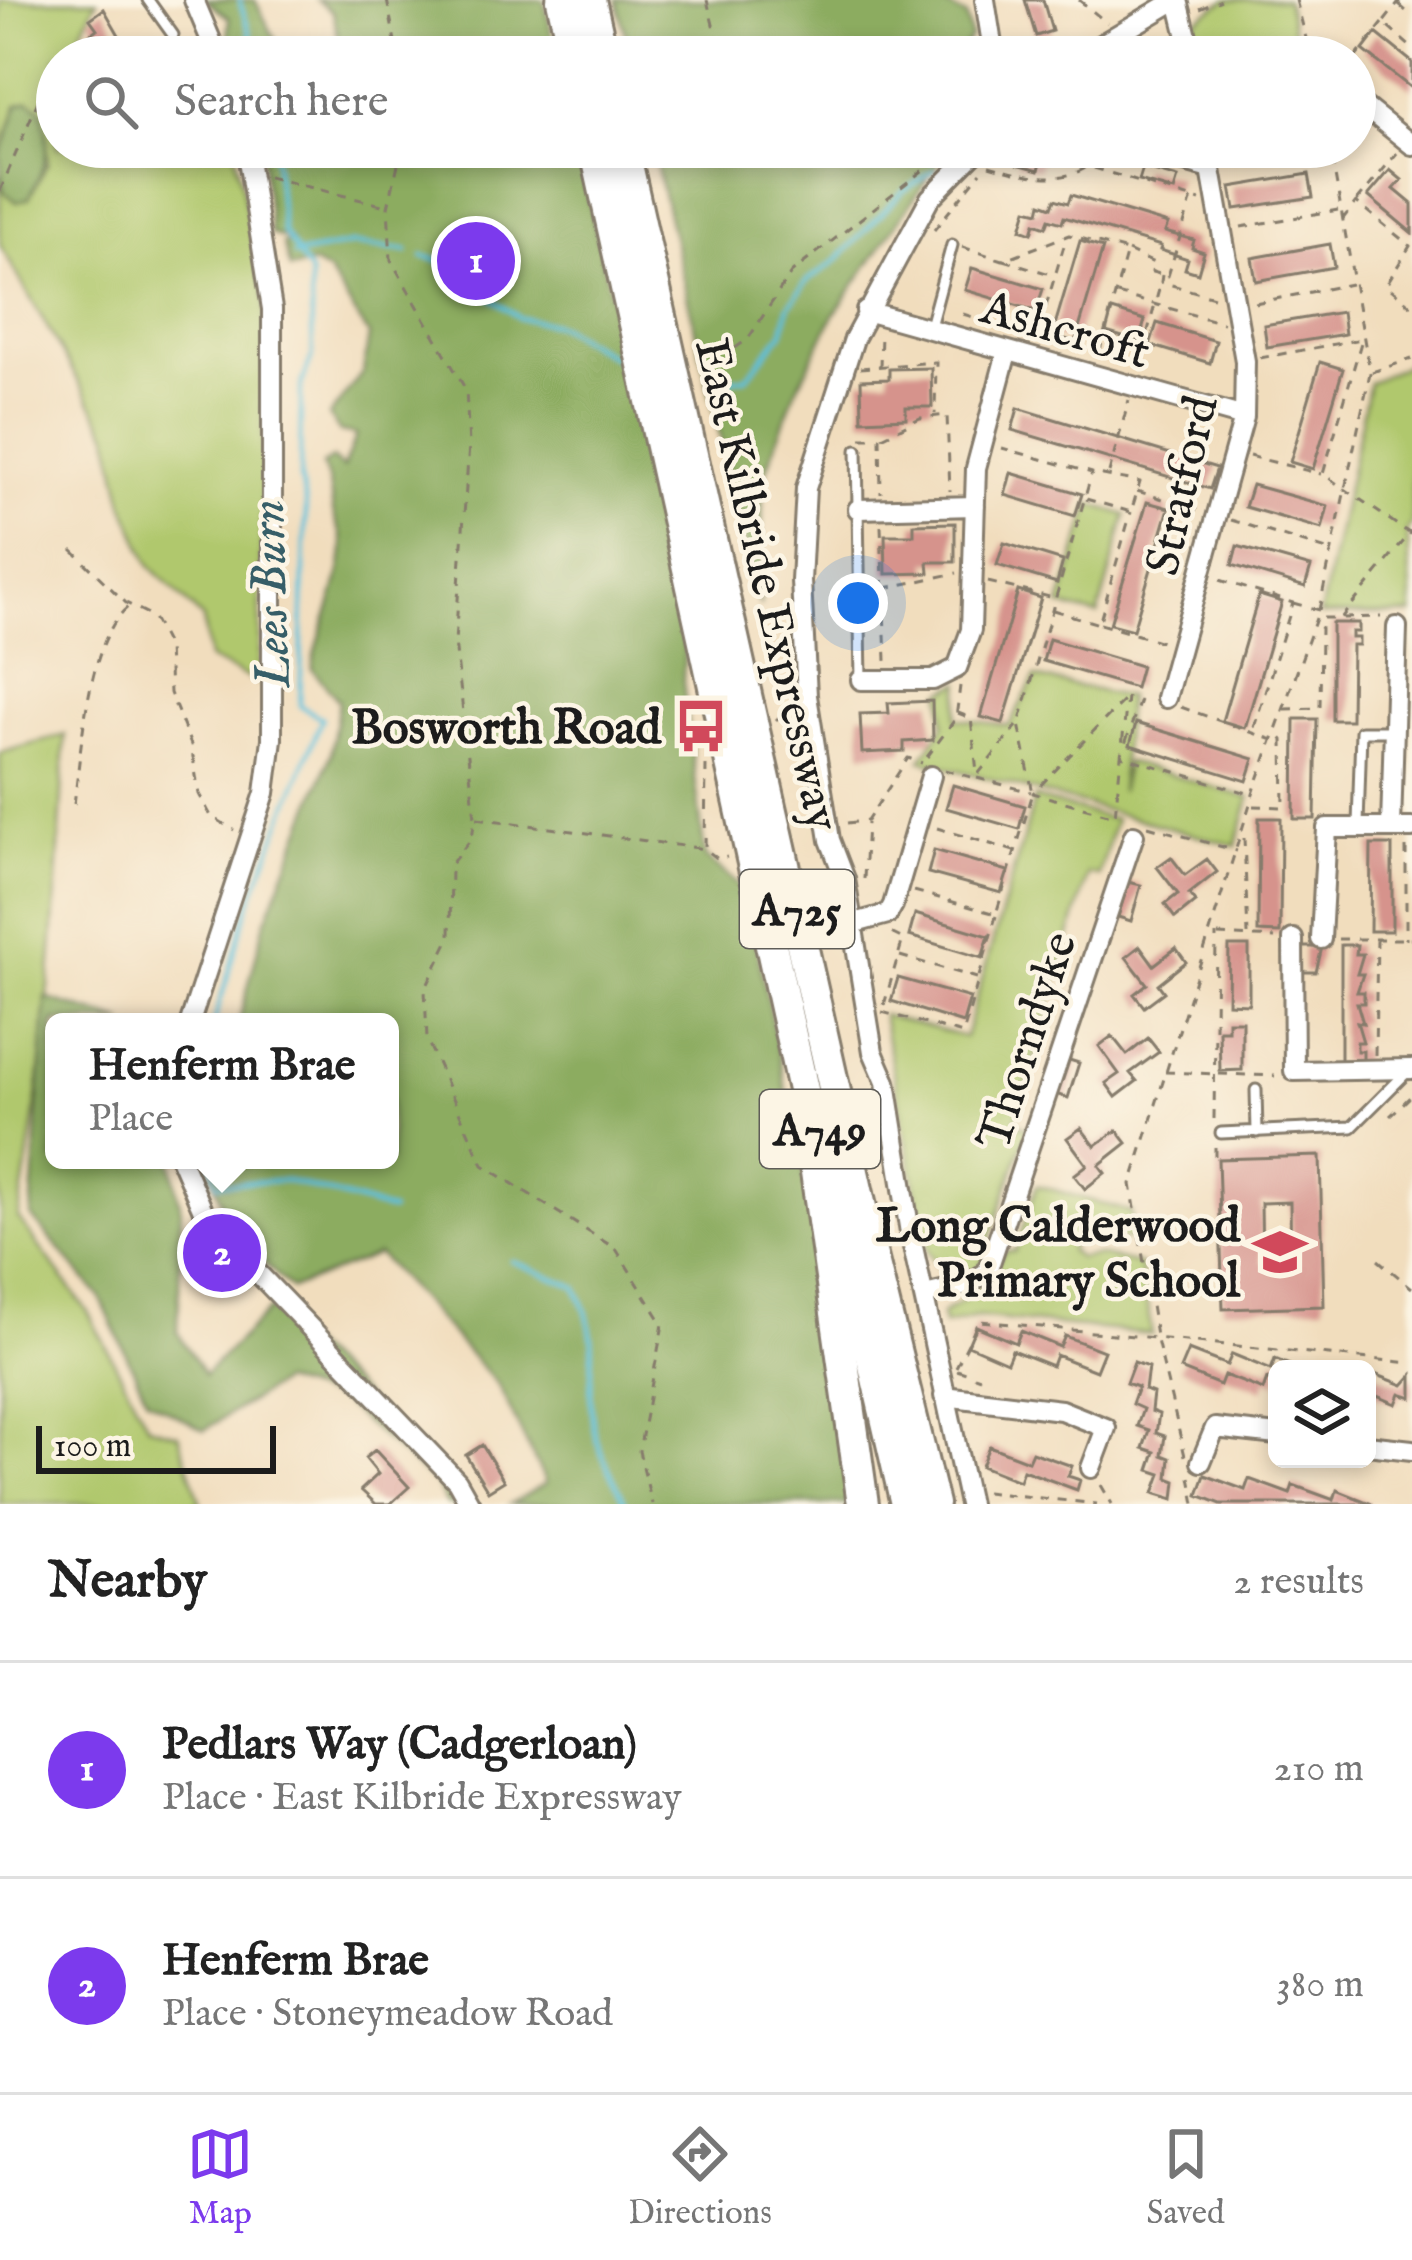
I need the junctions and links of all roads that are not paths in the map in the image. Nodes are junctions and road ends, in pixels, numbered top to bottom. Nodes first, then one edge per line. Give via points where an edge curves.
1 (148, 0) edge
2 (194, 0) edge
3 (562, 0) edge
4 (590, 0) edge
5 (985, 0) edge
6 (1179, 6) edge
7 (173, 34) dead end
8 (209, 36) edge
9 (570, 36) edge
10 (598, 36) edge
11 (991, 36) edge
12 (1112, 36) edge
13 (1187, 36) edge
14 (1376, 116) edge
15 (1410, 143) edge
16 (249, 168) edge
17 (601, 168) edge
18 (627, 168) edge
19 (969, 168) edge
20 (1211, 168) edge
21 (952, 244) road end
22 (876, 314) junction
23 (929, 330) junction
24 (1007, 352) junction
25 (1244, 417) junction
26 (858, 444) road end
27 (975, 506) junction
28 (859, 509) junction
29 (1397, 622) road end
30 (861, 680) joint
31 (1165, 699) road end
32 (1394, 731) junction
33 (733, 748) junction
34 (927, 770) road end
35 (1358, 825) junction
36 (1403, 828) edge
37 (1134, 835) dead end
38 (860, 923) junction
39 (1293, 939) dead end
40 (1322, 939) dead end
41 (193, 1013) edge
42 (1411, 1069) edge
43 (1256, 1090) dead end
44 (1257, 1132) junction
45 (1221, 1133) dead end
46 (185, 1169) edge
47 (871, 1252) junction
48 (925, 1295) junction
49 (944, 1396) junction
50 (1268, 1434) edge
51 (1376, 1446) edge
52 (1412, 1450) edge
53 (1201, 1462) dead end
54 (1091, 1468) road end
55 (967, 1497) edge
56 (470, 1504) edge
57 (863, 1504) edge
58 (905, 1504) edge
59 (922, 1504) edge
60 (933, 1504) edge

1 - 7 lane
2 - 8 street
3 - 9 main road
4 - 10 main road
5 - 11 street
6 - 12 street
6 - 13 street
14 - 15 street
16 - 41 street via 272,309 272,739 251,840
17 - 33 main road, East Kilbride Expressway / A725
18 - 33 main road, East Kilbride Expressway / A725
19 - 22 street via 930,198
20 - 25 street, Stratford via 1245,361
21 - 23 lane
22 - 23 street, Ashcroft
22 - 38 street via 844,367 806,488 801,581 807,696 830,840
23 - 24 street, Ashcroft
24 - 25 street, Ashcroft
24 - 27 street
25 - 31 street, Stratford
26 - 28 lane
27 - 28 street
27 - 30 street via 971,630 957,668 933,680
28 - 30 lane
29 - 32 street
32 - 35 lane via 1360,731
32 - 36 street
33 - 47 main road, East Kilbride Expressway / A725
33 - 57 main road, East Kilbride Expressway / A725 via 807,1108
33 - 58 main road, East Kilbride Expressway / A749
34 - 38 street via 889,914
35 - 36 street
35 - 40 street via 1327,829
37 - 48 street, Thorndyke via 987,1272
38 - 48 street
39 - 42 street via 1294,1071
42 - 44 lane via 1352,1127
43 - 44 lane
44 - 45 lane
46 - 56 street via 207,1220 457,1481
47 - 59 main road, East Kilbride Expressway
47 - 60 main road, East Kilbride Expressway / A725
48 - 49 street
49 - 54 street via 1061,1410 1106,1428
49 - 55 street
50 - 53 street via 1215,1427
51 - 52 street

